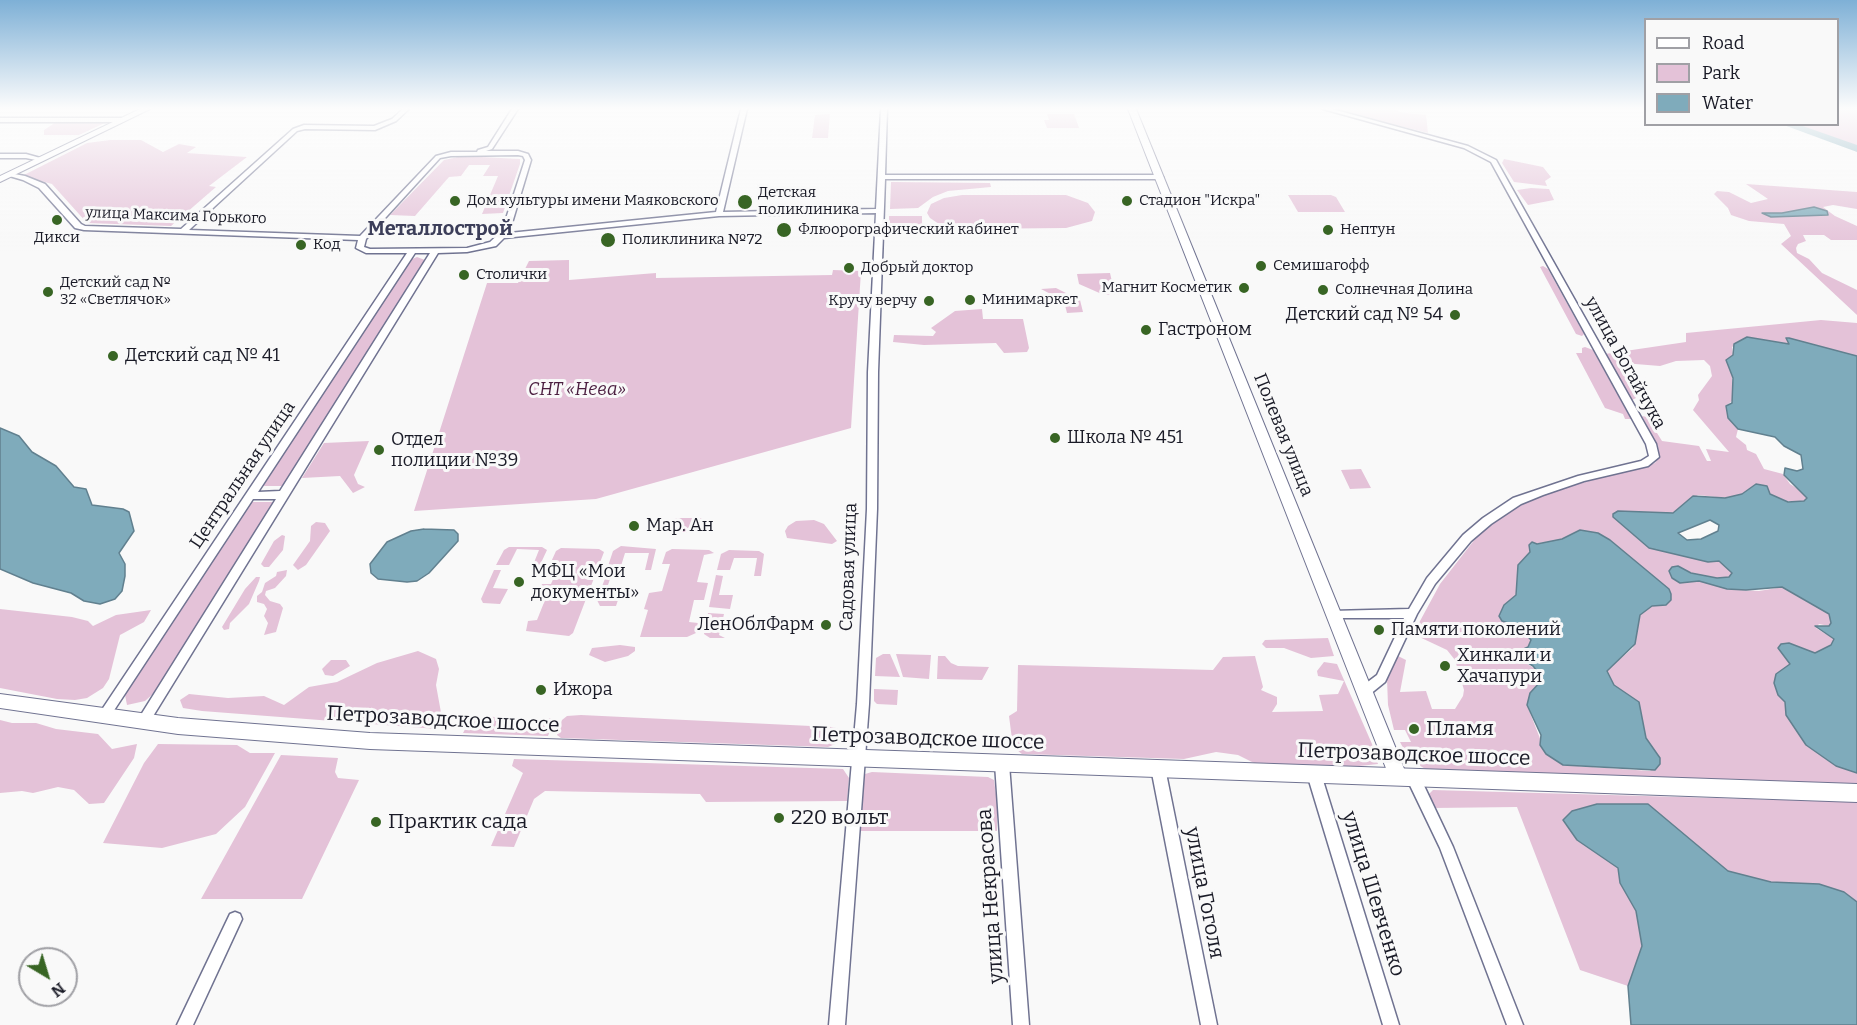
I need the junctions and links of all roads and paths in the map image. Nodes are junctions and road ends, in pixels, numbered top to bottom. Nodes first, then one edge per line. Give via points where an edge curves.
1 (30, 157) edge
2 (45, 157) edge
3 (265, 157) edge
4 (439, 157) edge
5 (525, 157) edge
6 (733, 157) edge
7 (882, 157) edge
8 (1151, 157) edge
9 (1487, 157) edge
10 (41, 159) junction
11 (4, 177) edge
12 (881, 177) junction
13 (1159, 177) junction
14 (880, 211) junction
15 (719, 214) junction
16 (184, 230) junction
17 (504, 236) junction
18 (362, 238) junction
19 (412, 251) junction
20 (435, 251) junction
21 (283, 495) junction
22 (249, 496) junction
23 (1412, 613) junction
24 (1335, 614) junction
25 (1365, 691) junction
26 (0, 701) edge
27 (103, 717) junction
28 (143, 722) junction
29 (859, 760) junction
30 (1002, 764) junction
31 (1158, 768) junction
32 (1314, 774) junction
33 (1405, 777) junction
34 (1857, 793) edge
35 (235, 920) dead end
36 (185, 1025) edge
37 (837, 1025) edge
38 (1022, 1025) edge
39 (1209, 1025) edge
40 (1391, 1025) edge
41 (1515, 1025) edge

1 - 10 street
2 - 10 street
3 - 16 street
4 - 18 street
5 - 17 street via 528,160
6 - 15 street
7 - 12 street, Садовая улица
8 - 13 street, Полевая улица
9 - 23 street, улица Богайчука via 1494,160 1654,457 1644,464 1565,483 1517,501 1467,538 1431,581
10 - 11 street
11 - 16 street, улица Максима Горького via 26,178 42,186 80,227
12 - 13 street
12 - 14 street, Садовая улица
13 - 24 street, Полевая улица
14 - 15 street
14 - 29 street, Садовая улица via 872,509
15 - 17 street
16 - 18 street, улица Максима Горького
17 - 20 street via 477,250
18 - 19 street via 359,246 363,250
19 - 20 street
19 - 22 street, Центральная улица
20 - 21 street
21 - 22 street
21 - 28 street
22 - 27 street, Центральная улица
23 - 24 street
23 - 25 street, улица Богайчука via 1381,678
24 - 25 street, Полевая улица
25 - 33 street, Полевая улица
26 - 27 main road, Петрозаводское шоссе
27 - 28 main road, Петрозаводское шоссе
28 - 29 main road, Петрозаводское шоссе via 370,741
29 - 30 main road, Петрозаводское шоссе
29 - 37 street, Садовая улица
30 - 31 main road, Петрозаводское шоссе
30 - 38 street, улица Некрасова
31 - 32 main road, Петрозаводское шоссе
31 - 39 street, улица Гоголя
32 - 33 main road, Петрозаводское шоссе
32 - 40 street, улица Шевченко
33 - 34 main road, Петрозаводское шоссе
33 - 41 street via 1446,847
35 - 36 street

